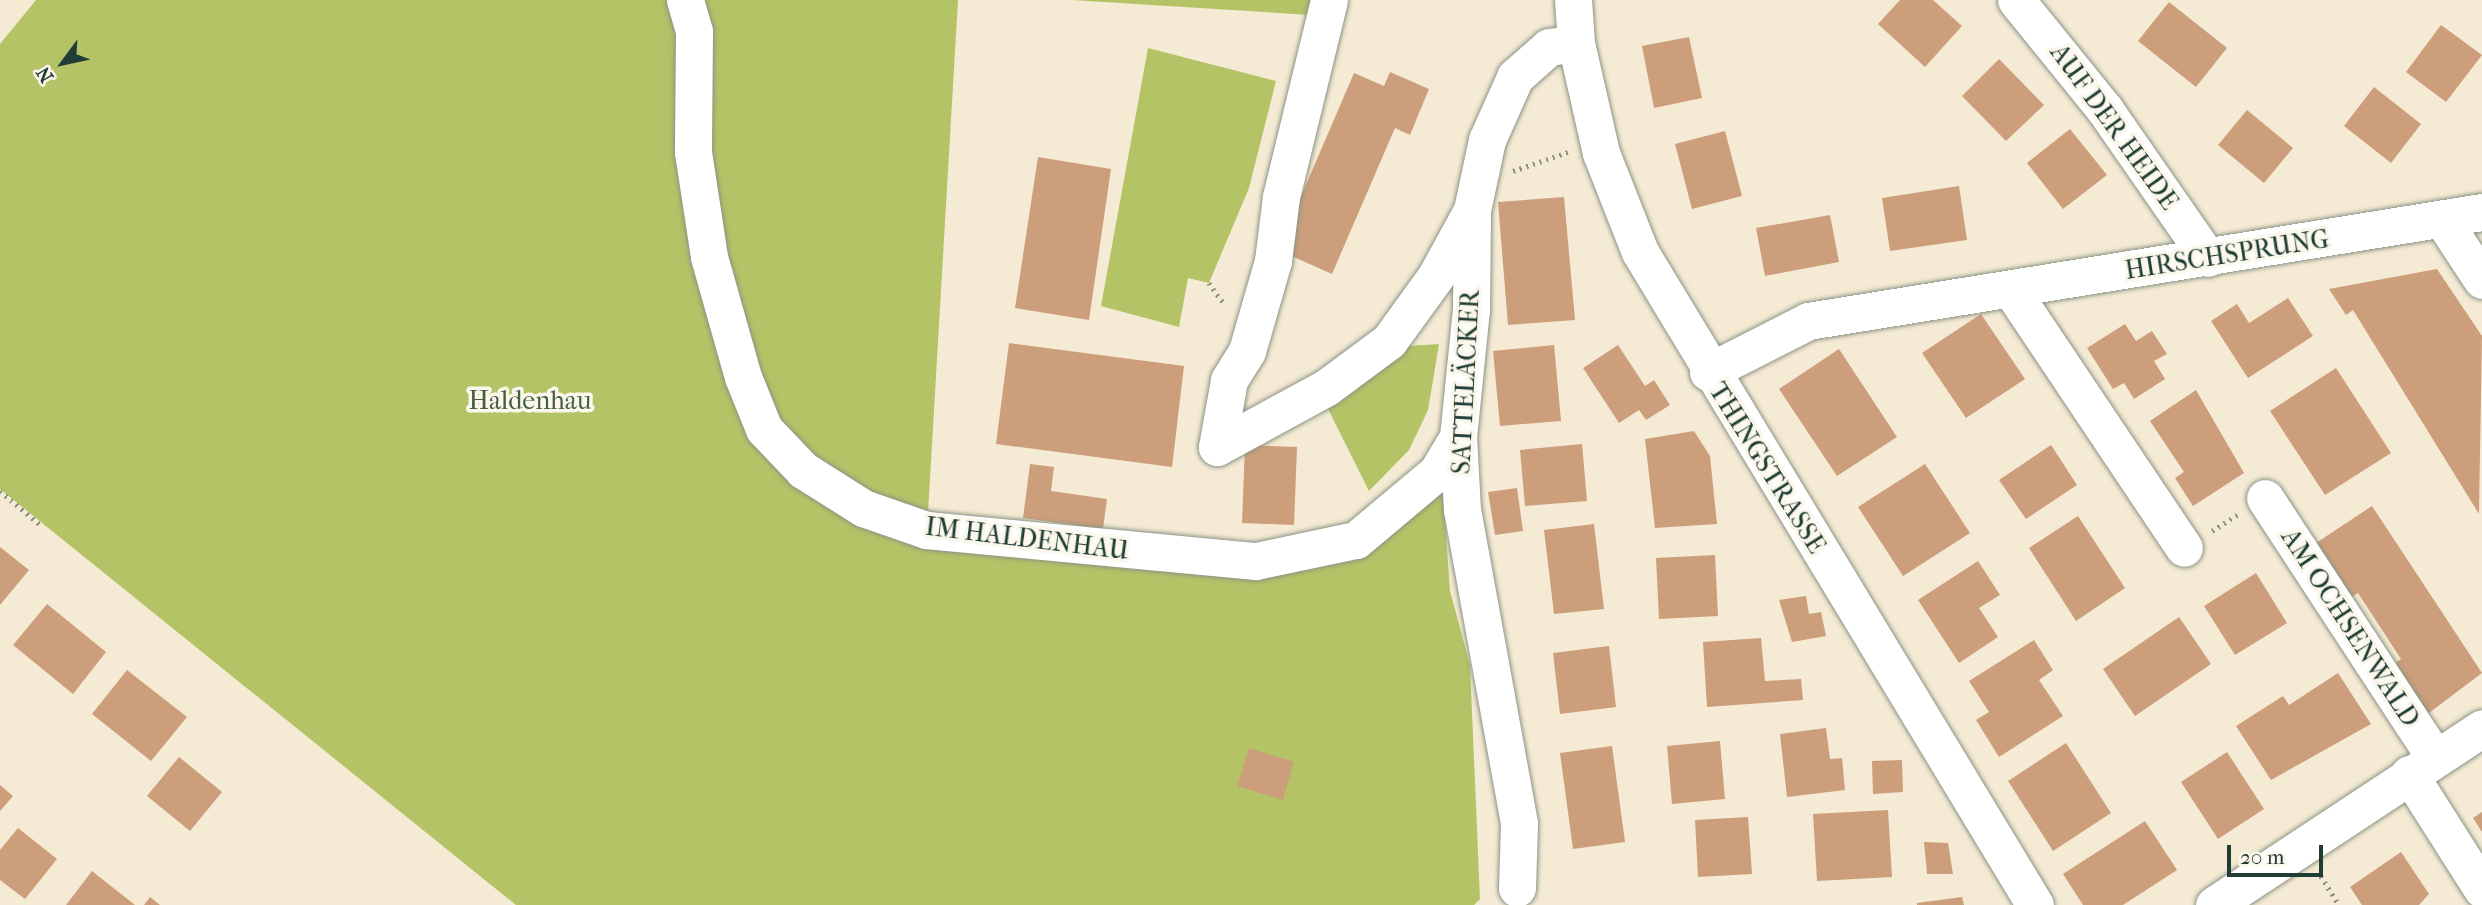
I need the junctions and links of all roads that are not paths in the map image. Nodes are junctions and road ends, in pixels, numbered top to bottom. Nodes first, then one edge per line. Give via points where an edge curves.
1 (685, 0) edge
2 (1329, 0) edge
3 (1573, 0) edge
4 (2016, 0) edge
5 (1576, 43) junction
6 (1477, 196) junction
7 (2482, 212) edge
8 (2442, 219) junction
9 (2208, 258) junction
10 (2482, 280) edge
11 (2012, 291) junction
12 (1708, 372) junction
13 (1458, 438) junction
14 (2265, 498) road end
15 (2184, 548) road end
16 (2482, 728) edge
17 (2422, 766) junction
18 (1517, 888) dead end
19 (2482, 889) edge
20 (2035, 905) edge
21 (2214, 905) edge

1 - 13 street, IM HALDENHAU via 694,32 693,152 709,257 743,377 764,429 803,470 863,508 926,530 1256,562 1356,540 1437,472
2 - 6 street via 1281,197 1273,261 1247,351 1229,380 1217,447 1327,387 1389,341 1436,276
3 - 5 street, THINGSTRASSE
4 - 9 street, AUF DER HEIDE via 2105,110
5 - 6 street, SATTELÄCKER via 1549,47 1515,76 1487,140
5 - 12 street, THINGSTRASSE via 1601,153 1640,252
6 - 13 street, SATTELÄCKER
7 - 8 street, HIRSCHSPRUNG
8 - 9 street, HIRSCHSPRUNG
8 - 10 street
9 - 11 street, HIRSCHSPRUNG
11 - 12 street, HIRSCHSPRUNG via 1808,321
11 - 15 street
12 - 20 street, THINGSTRASSE
13 - 18 street, SATTELÄCKER via 1462,510 1519,823
14 - 17 street, AM OCHSENWALD
16 - 17 street
17 - 19 street, AM OCHSENWALD
17 - 21 street

